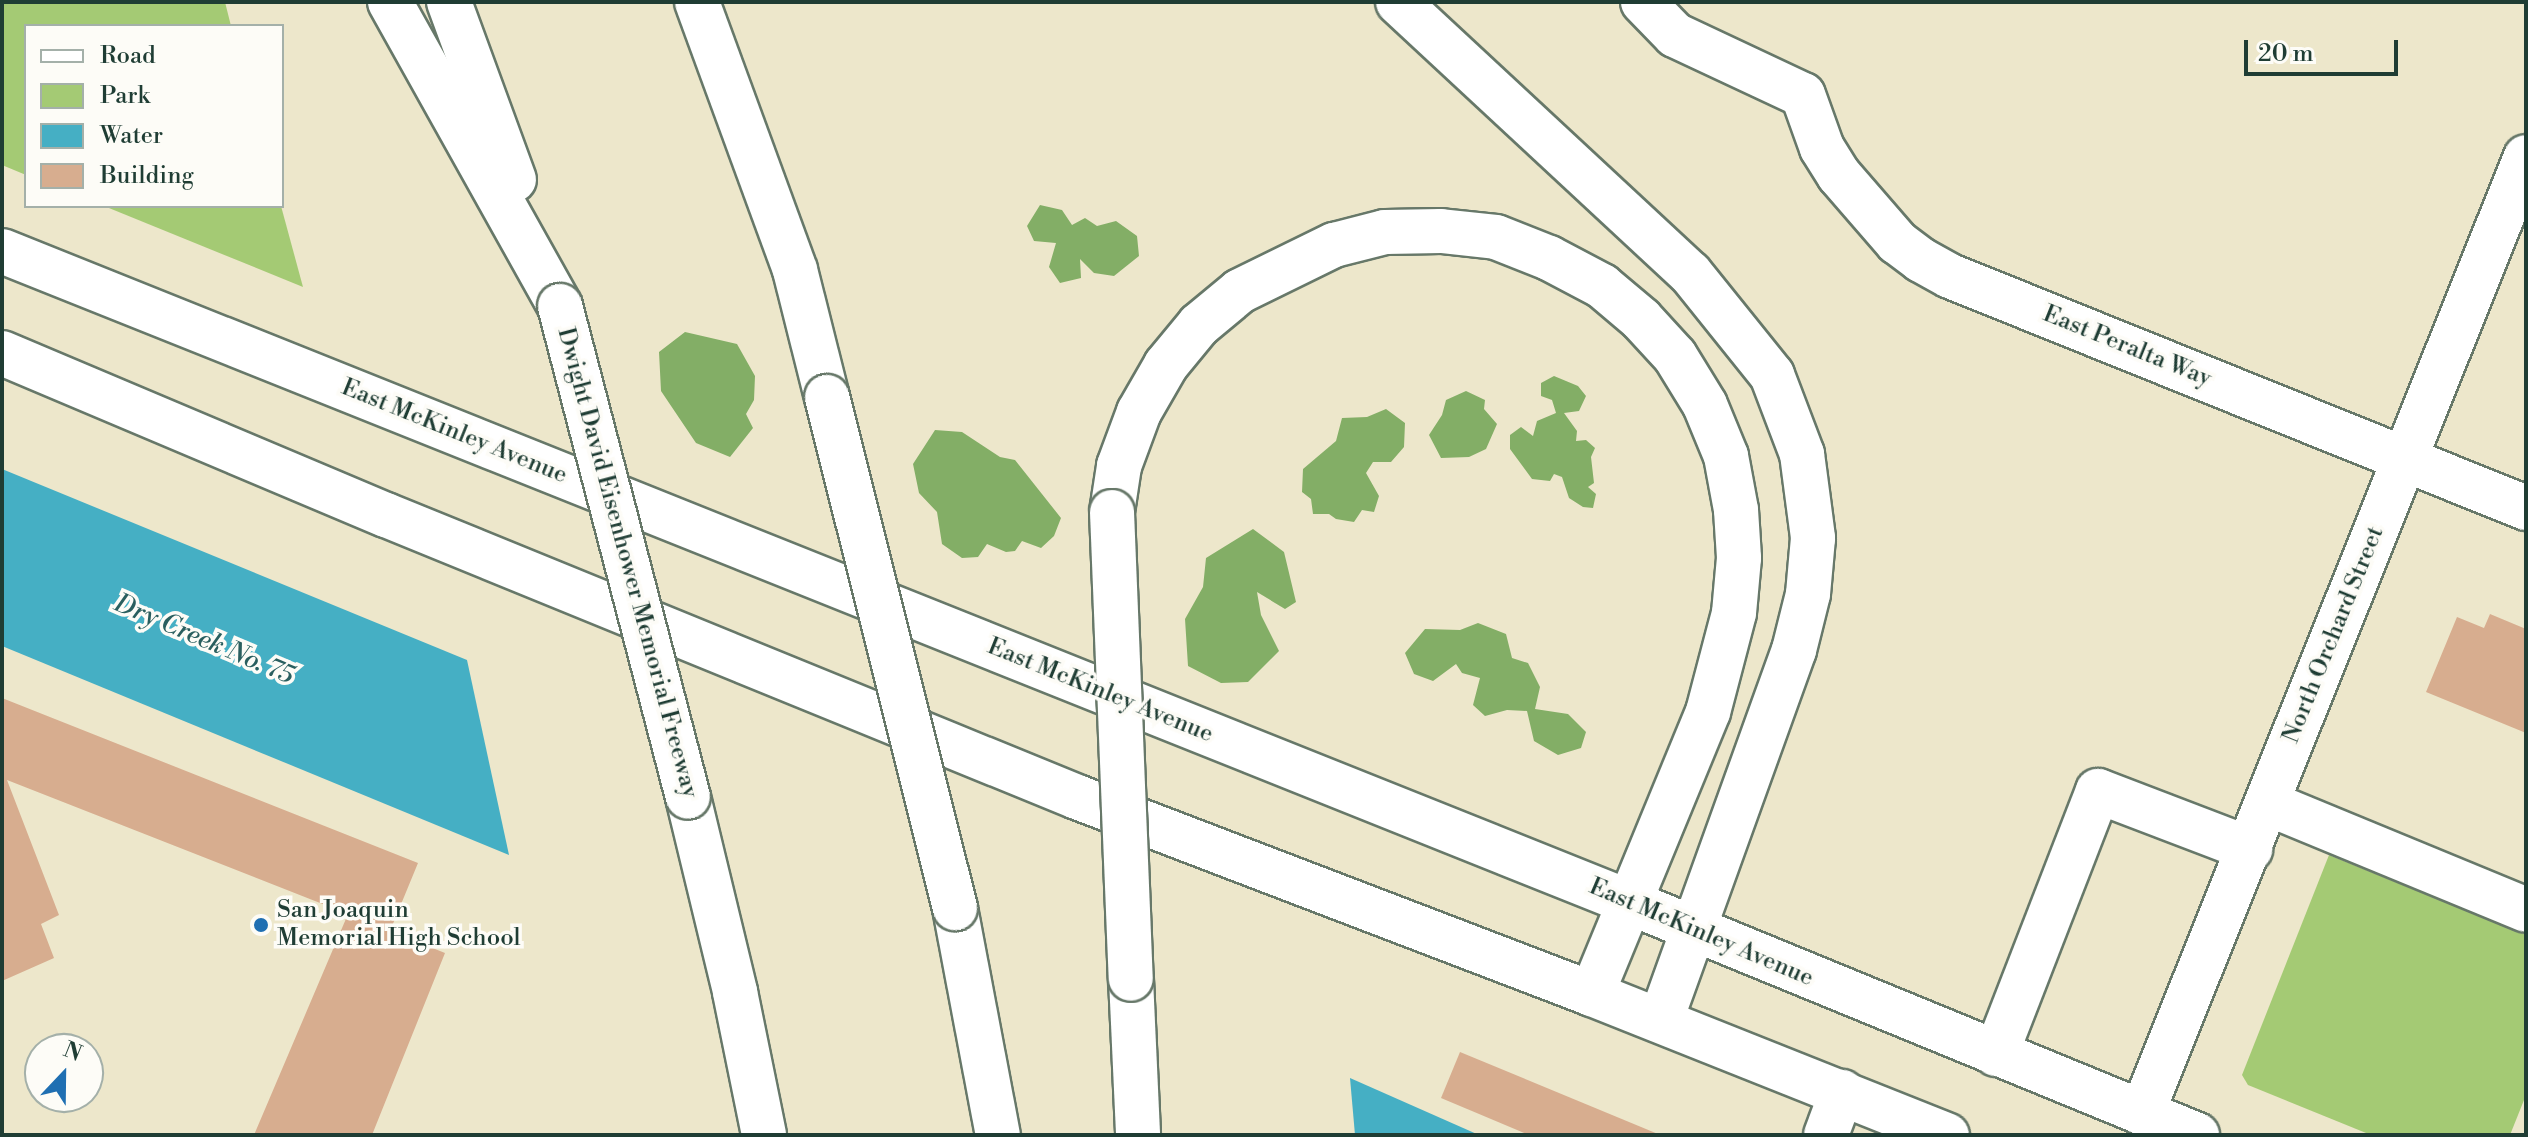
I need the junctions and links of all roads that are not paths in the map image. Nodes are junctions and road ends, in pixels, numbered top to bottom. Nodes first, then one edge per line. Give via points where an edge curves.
1 (390, 2) edge
2 (449, 2) edge
3 (697, 2) edge
4 (1398, 2) edge
5 (1643, 2) edge
6 (2526, 157) edge
7 (2, 251) edge
8 (560, 306) junction
9 (2, 353) edge
10 (2404, 458) junction
11 (2526, 508) edge
12 (2267, 803) junction
13 (2250, 849) junction
14 (1629, 902) junction
15 (2526, 910) edge
16 (1693, 931) junction
17 (1592, 994) junction
18 (1661, 1020) junction
19 (1996, 1054) junction
20 (1842, 1092) junction
21 (2142, 1113) junction
22 (764, 1135) edge
23 (998, 1135) edge
24 (1138, 1135) edge
25 (1826, 1135) edge
26 (1947, 1135) edge
27 (2197, 1135) edge

1 - 8 main road
2 - 8 main road, Dwight David Eisenhower Memorial Freeway
3 - 23 main road, bridge via 795,270 955,908
4 - 16 main road via 1690,273 1772,375 1802,454 1813,538 1808,594 1794,650
5 - 10 main road, East Peralta Way via 1675,35 1803,95 1822,148 1839,175 1897,242 1921,260
6 - 10 main road, North Orchard Street
7 - 14 main road, East McKinley Avenue
8 - 22 main road, Dwight David Eisenhower Memorial Freeway, bridge via 688,797
9 - 17 main road via 1077,797
10 - 11 main road, East Peralta Way
10 - 12 main road, North Orchard Street
12 - 13 main road, North Orchard Street
12 - 15 main road
13 - 19 main road via 2098,791
13 - 21 main road, North Orchard Street
14 - 16 main road, East McKinley Avenue
14 - 17 main road
14 - 24 main road, bridge via 1708,712 1734,613 1736,510 1726,456 1705,405 1675,356 1602,286 1496,237 1385,232 1334,245 1287,266 1240,291 1199,325 1166,365 1139,412 1119,466 1112,512
16 - 18 main road
16 - 19 main road, East McKinley Avenue
17 - 18 main road
18 - 20 main road
19 - 21 main road, East McKinley Avenue
20 - 25 main road
20 - 26 main road
21 - 27 main road, East McKinley Avenue

